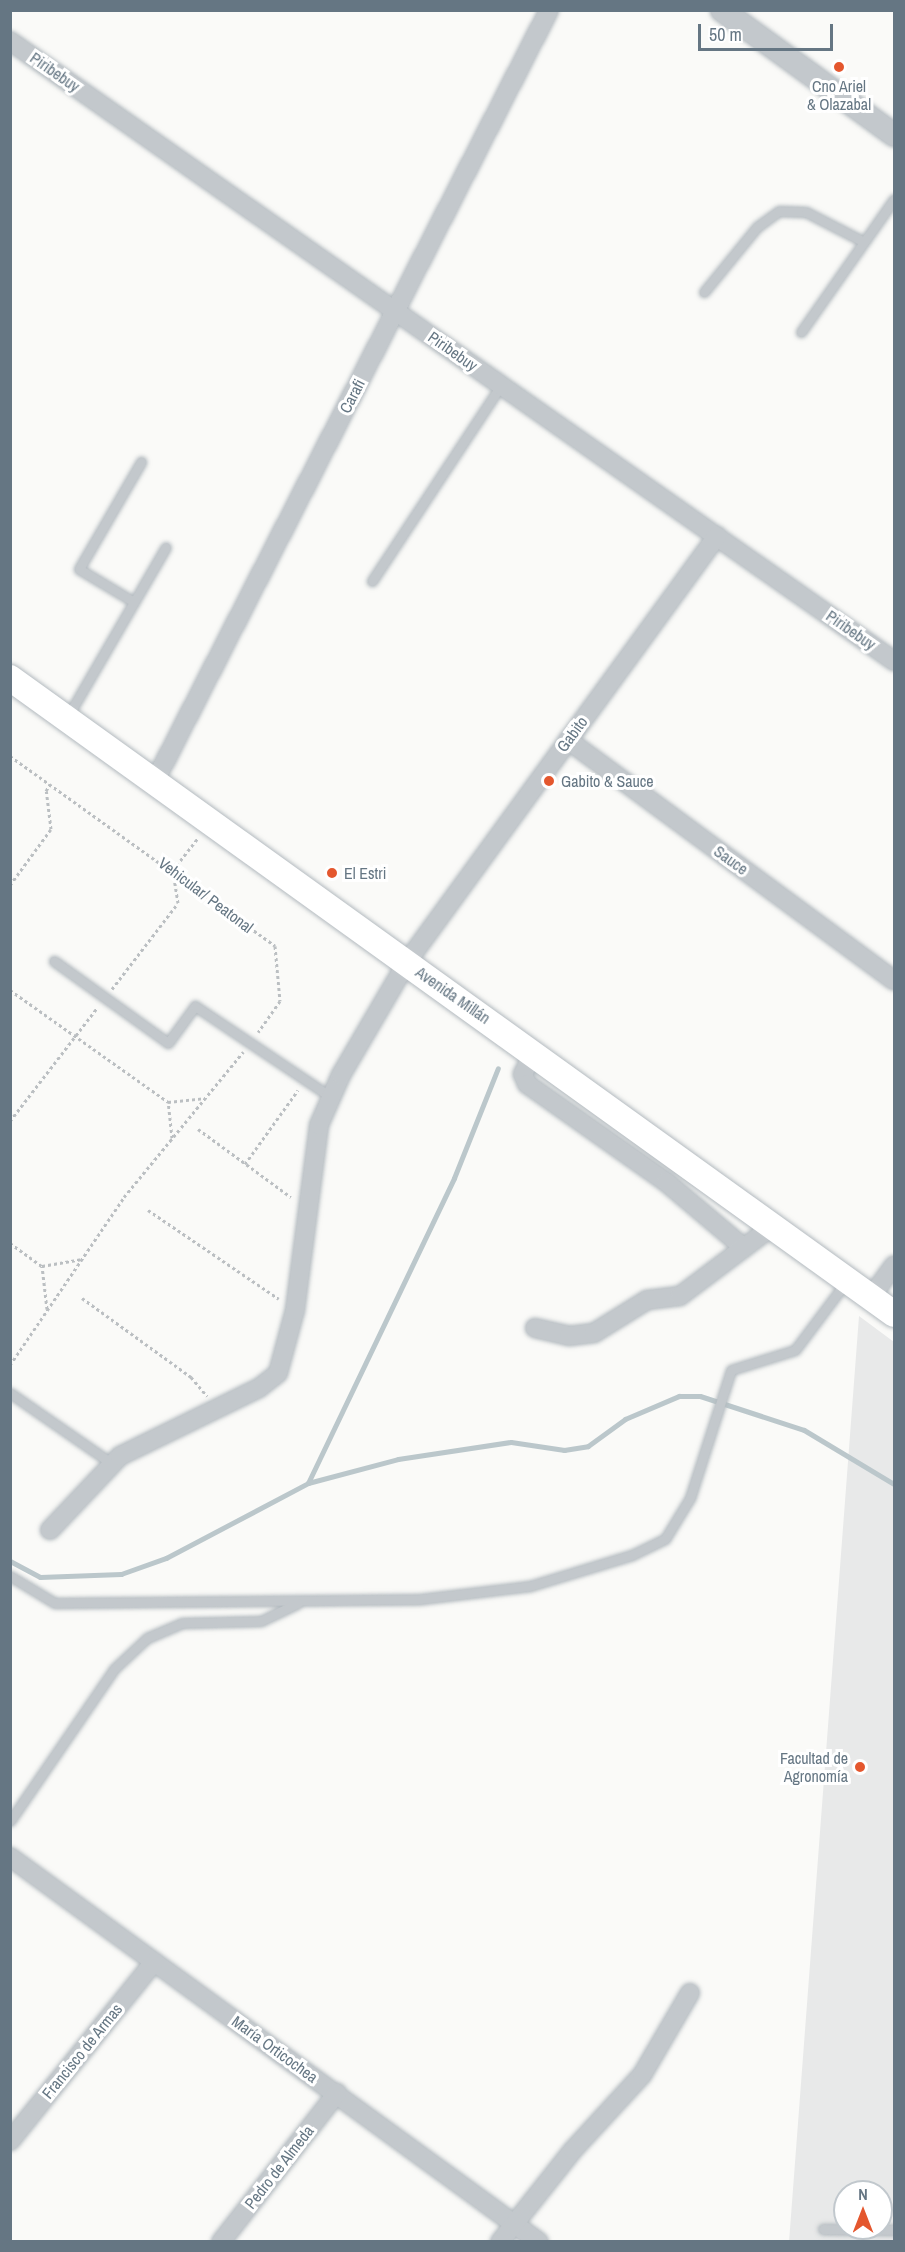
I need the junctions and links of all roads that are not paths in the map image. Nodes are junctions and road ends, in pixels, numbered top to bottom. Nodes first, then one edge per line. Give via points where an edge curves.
1 (549, 10) edge
2 (722, 10) edge
3 (10, 41) edge
4 (894, 135) edge
5 (894, 199) edge
6 (864, 242) junction
7 (704, 292) dead end
8 (396, 311) junction
9 (801, 332) dead end
10 (501, 385) junction
11 (141, 462) dead end
12 (717, 536) junction
13 (166, 547) dead end
14 (372, 581) dead end
15 (134, 602) junction
16 (894, 661) edge
17 (10, 678) edge
18 (66, 718) junction
19 (568, 740) junction
20 (155, 781) junction
21 (54, 961) dead end
22 (407, 962) junction
23 (894, 980) edge
24 (534, 1052) junction
25 (331, 1097) junction
26 (773, 1226) junction
27 (744, 1248) junction
28 (894, 1265) edge
29 (848, 1280) junction
30 (871, 1297) junction
31 (894, 1314) edge
32 (535, 1329) dead end
33 (10, 1393) edge
34 (111, 1463) junction
35 (50, 1530) dead end
36 (10, 1576) edge
37 (302, 1601) junction
38 (10, 1821) edge
39 (10, 1857) edge
40 (154, 1962) junction
41 (690, 1993) dead end
42 (337, 2094) junction
43 (10, 2141) edge
44 (514, 2223) junction
45 (823, 2229) dead end
46 (894, 2229) edge
47 (220, 2241) edge
48 (500, 2241) edge
49 (539, 2241) edge

1 - 8 street, Carafi
2 - 4 street
3 - 8 street, Piribebuy
5 - 6 lane
6 - 7 lane via 806,212 778,211 757,227
6 - 9 lane
8 - 10 street, Piribebuy
8 - 20 street, Carafi
10 - 12 street, Piribebuy
10 - 14 lane
11 - 15 lane via 79,569
12 - 16 street, Piribebuy
12 - 19 street, Gabito
13 - 15 lane
15 - 18 lane
17 - 18 main road, Avenida Millán
18 - 20 main road, Avenida Millán
19 - 22 street, Gabito
19 - 23 street, Sauce
20 - 22 main road, Avenida Millán
21 - 25 lane via 168,1043 195,1006
22 - 24 main road, Avenida Millán
22 - 25 street
24 - 26 main road, Avenida Millán
24 - 27 street via 523,1074 527,1084 666,1182
25 - 34 street via 319,1125 295,1310 278,1373
26 - 27 street
26 - 29 main road, Avenida Millán
27 - 32 street via 680,1296 647,1300 594,1333 569,1336
28 - 30 street
29 - 30 main road, Avenida Millán
29 - 37 lane via 795,1350 736,1366 718,1396 690,1498 665,1539 632,1556 478,1596
30 - 31 main road, Avenida Millán
33 - 34 lane
34 - 35 street
36 - 37 lane via 55,1603
37 - 38 lane via 261,1621 182,1623 147,1638 114,1669
39 - 40 street, María Orticochea
40 - 42 street, María Orticochea
40 - 43 street, Francisco de Armas
41 - 44 street via 642,2075
42 - 44 street, María Orticochea
42 - 47 street, Pedro de Almeda
44 - 48 street
44 - 49 street, María Orticochea
45 - 46 lane

